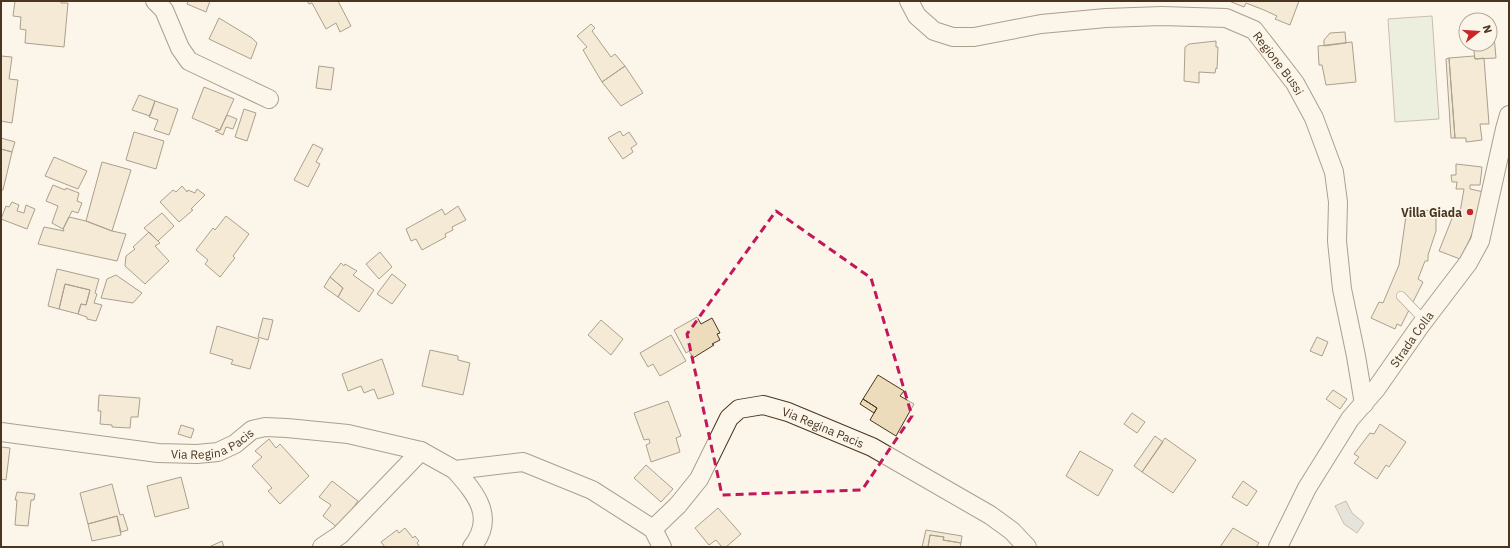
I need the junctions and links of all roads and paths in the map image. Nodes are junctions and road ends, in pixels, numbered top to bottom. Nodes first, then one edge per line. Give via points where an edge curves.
1 (155, 1) edge
2 (909, 1) edge
3 (268, 99) dead end
4 (1509, 115) edge
5 (1401, 296) dead end
6 (1424, 320) junction
7 (1364, 404) junction
8 (1, 432) edge
9 (421, 450) junction
10 (455, 470) junction
11 (653, 529) junction
12 (322, 547) edge
13 (472, 547) edge
14 (662, 547) edge
15 (1027, 547) edge
16 (1278, 547) edge

1 - 3 street via 164,10 180,48 189,61
2 - 7 street, Regione Bussi via 917,16 934,31 953,37 974,37 1041,24 1162,16 1226,18 1254,30 1298,89 1314,118 1334,172 1342,289
4 - 6 street, Strada Colla via 1480,241 1468,263
5 - 6 lane
6 - 7 street, Strada Colla
7 - 16 street, Strada Colla via 1350,419 1307,488
8 - 9 street, Via Regina Pacis via 158,453 197,454 218,452 235,444 252,430 265,427 348,434
9 - 10 street, Via Regina Pacis
9 - 12 street via 340,534
10 - 11 street via 523,462 592,490
10 - 13 street, Via Regina Pacis via 471,488 483,513 480,535
11 - 14 street
11 - 15 street, Via Regina Pacis via 678,505 699,479 729,418 739,409 763,405 788,412 872,447 990,515 1012,531

